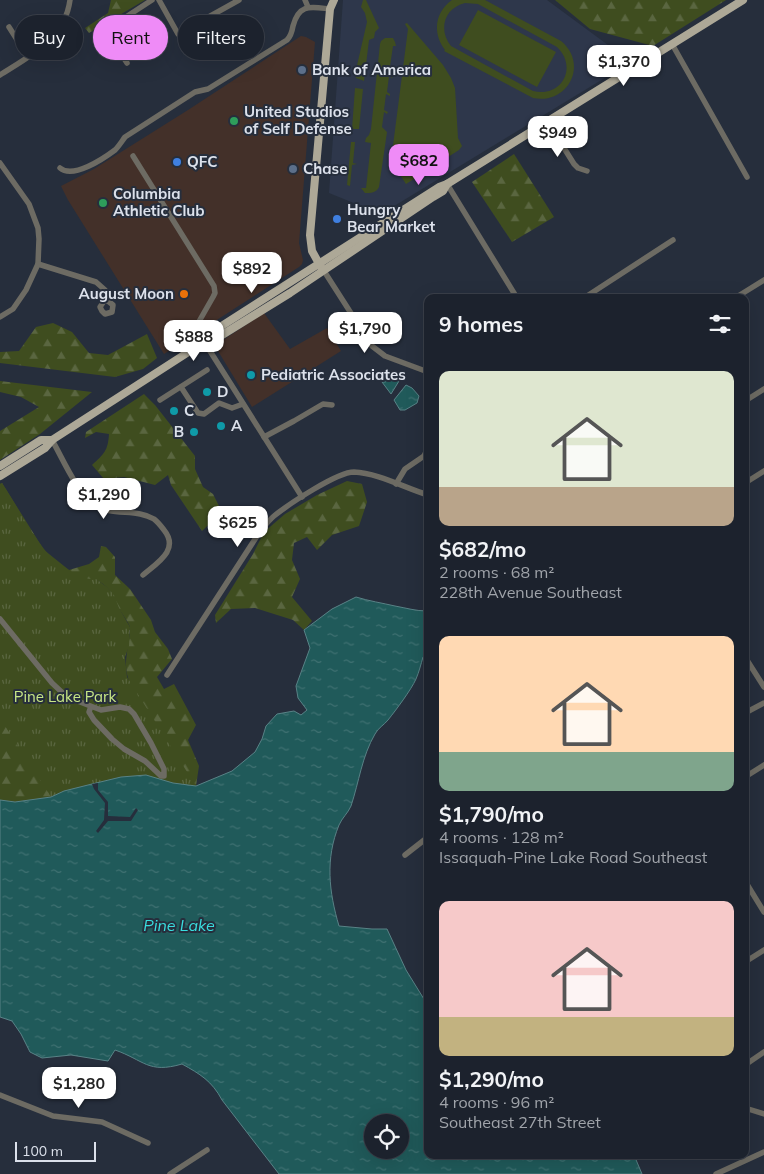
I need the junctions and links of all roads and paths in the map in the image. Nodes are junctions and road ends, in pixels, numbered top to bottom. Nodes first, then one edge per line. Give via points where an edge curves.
1 (70, 0) edge
2 (152, 0) edge
3 (159, 0) edge
4 (239, 0) edge
5 (305, 0) edge
6 (327, 0) edge
7 (334, 0) edge
8 (743, 0) edge
9 (308, 7) junction
10 (330, 9) junction
11 (66, 15) edge
12 (9, 27) dead end
13 (15, 37) edge
14 (672, 44) junction
15 (25, 60) edge
16 (127, 63) dead end
17 (0, 75) edge
18 (547, 120) junction
19 (133, 156) dead end
20 (0, 163) edge
21 (60, 168) dead end
22 (587, 171) dead end
23 (746, 177) dead end
24 (447, 184) junction
25 (673, 240) dead end
26 (38, 264) junction
27 (321, 268) junction
28 (764, 280) edge
29 (515, 294) edge
30 (590, 294) edge
31 (741, 294) edge
32 (108, 301) dead end
33 (0, 317) edge
34 (204, 342) junction
35 (207, 370) dead end
36 (420, 370) junction
37 (424, 371) edge
38 (424, 374) edge
39 (181, 387) junction
40 (764, 389) edge
41 (749, 398) edge
42 (160, 400) dead end
43 (243, 404) junction
44 (332, 405) dead end
45 (264, 437) junction
46 (52, 440) junction
47 (424, 456) edge
48 (0, 466) edge
49 (764, 471) edge
50 (0, 476) edge
51 (749, 480) edge
52 (396, 484) junction
53 (424, 494) edge
54 (302, 497) junction
55 (143, 576) dead end
56 (0, 619) edge
57 (749, 663) edge
58 (167, 675) dead end
59 (764, 687) edge
60 (764, 703) edge
61 (91, 706) junction
62 (749, 711) edge
63 (764, 765) edge
64 (749, 774) edge
65 (424, 840) edge
66 (405, 855) dead end
67 (749, 888) edge
68 (764, 912) edge
69 (764, 950) edge
70 (749, 959) edge
71 (764, 1052) edge
72 (749, 1061) edge
73 (0, 1095) edge
74 (749, 1109) edge
75 (764, 1114) edge
76 (148, 1143) dead end
77 (208, 1150) dead end
78 (764, 1152) edge
79 (749, 1159) edge
80 (749, 1159) edge
81 (170, 1174) edge
82 (716, 1174) edge

1 - 11 street
2 - 16 street via 106,30
3 - 4 street via 178,34
5 - 9 street
6 - 10 main road
7 - 10 main road
8 - 14 main road
9 - 10 street
9 - 21 street via 296,15 287,40 208,89 195,92 125,137 118,147 101,158 74,172
10 - 27 main road via 310,235 312,251
12 - 13 street
14 - 18 main road
14 - 23 street
15 - 17 street
18 - 22 street via 574,164
18 - 24 main road
19 - 34 street via 214,286 213,297 196,328
20 - 26 street via 34,215 39,239
24 - 27 main road via 443,191
24 - 29 street
25 - 30 street
26 - 32 street via 96,282 105,290
26 - 33 street via 19,303
27 - 34 main road via 214,340
27 - 36 street via 372,346 385,356
28 - 31 street
34 - 43 street
34 - 46 main road
35 - 39 street
36 - 37 street
36 - 38 street
39 - 42 street
39 - 43 street via 198,414 204,414 219,404 232,408
40 - 41 street
43 - 45 street
44 - 45 street via 323,404
45 - 54 street
46 - 48 main road via 40,440
46 - 50 main road via 45,448
46 - 55 street via 89,500 105,510 152,518 167,533 170,548
47 - 52 street via 405,469
49 - 51 street
52 - 53 street
52 - 54 street via 352,472
54 - 58 street via 264,527
56 - 61 street via 59,692
57 - 59 street
60 - 62 street
61 - 61 street via 89,712 94,720 112,739 164,776 152,743 129,709 101,710
63 - 64 street
65 - 66 street
67 - 68 street
69 - 70 street
71 - 72 street
73 - 76 street via 53,1116 102,1122
74 - 75 street
77 - 81 street
78 - 79 street
80 - 82 street

